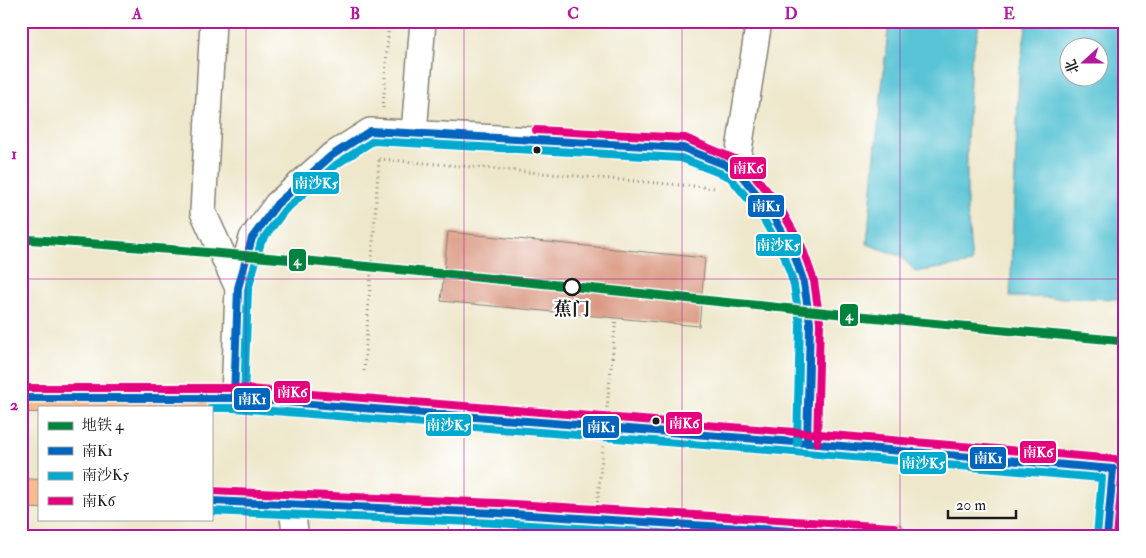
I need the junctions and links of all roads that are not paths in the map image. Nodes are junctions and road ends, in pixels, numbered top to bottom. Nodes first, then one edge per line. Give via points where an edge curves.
1 (212, 21) edge
2 (423, 21) edge
3 (760, 21) edge
4 (414, 133) junction
5 (730, 179) junction
6 (238, 288) junction
7 (21, 398) edge
8 (234, 398) junction
9 (807, 443) junction
10 (1119, 470) edge
11 (21, 493) edge
12 (38, 494) edge
13 (212, 501) edge
14 (291, 504) junction
15 (461, 524) edge
16 (296, 537) edge
17 (893, 537) edge
18 (1107, 537) edge

1 - 6 street via 204,212
2 - 4 street
3 - 5 street
4 - 5 street via 683,148
4 - 6 street via 370,131 331,156 277,204 252,238
5 - 9 street via 769,209 793,251 804,283 810,324
6 - 8 street
7 - 8 main road
8 - 9 main road
9 - 10 main road
10 - 18 main road
11 - 12 main road
13 - 14 main road
14 - 15 main road
14 - 16 street
15 - 17 main road

